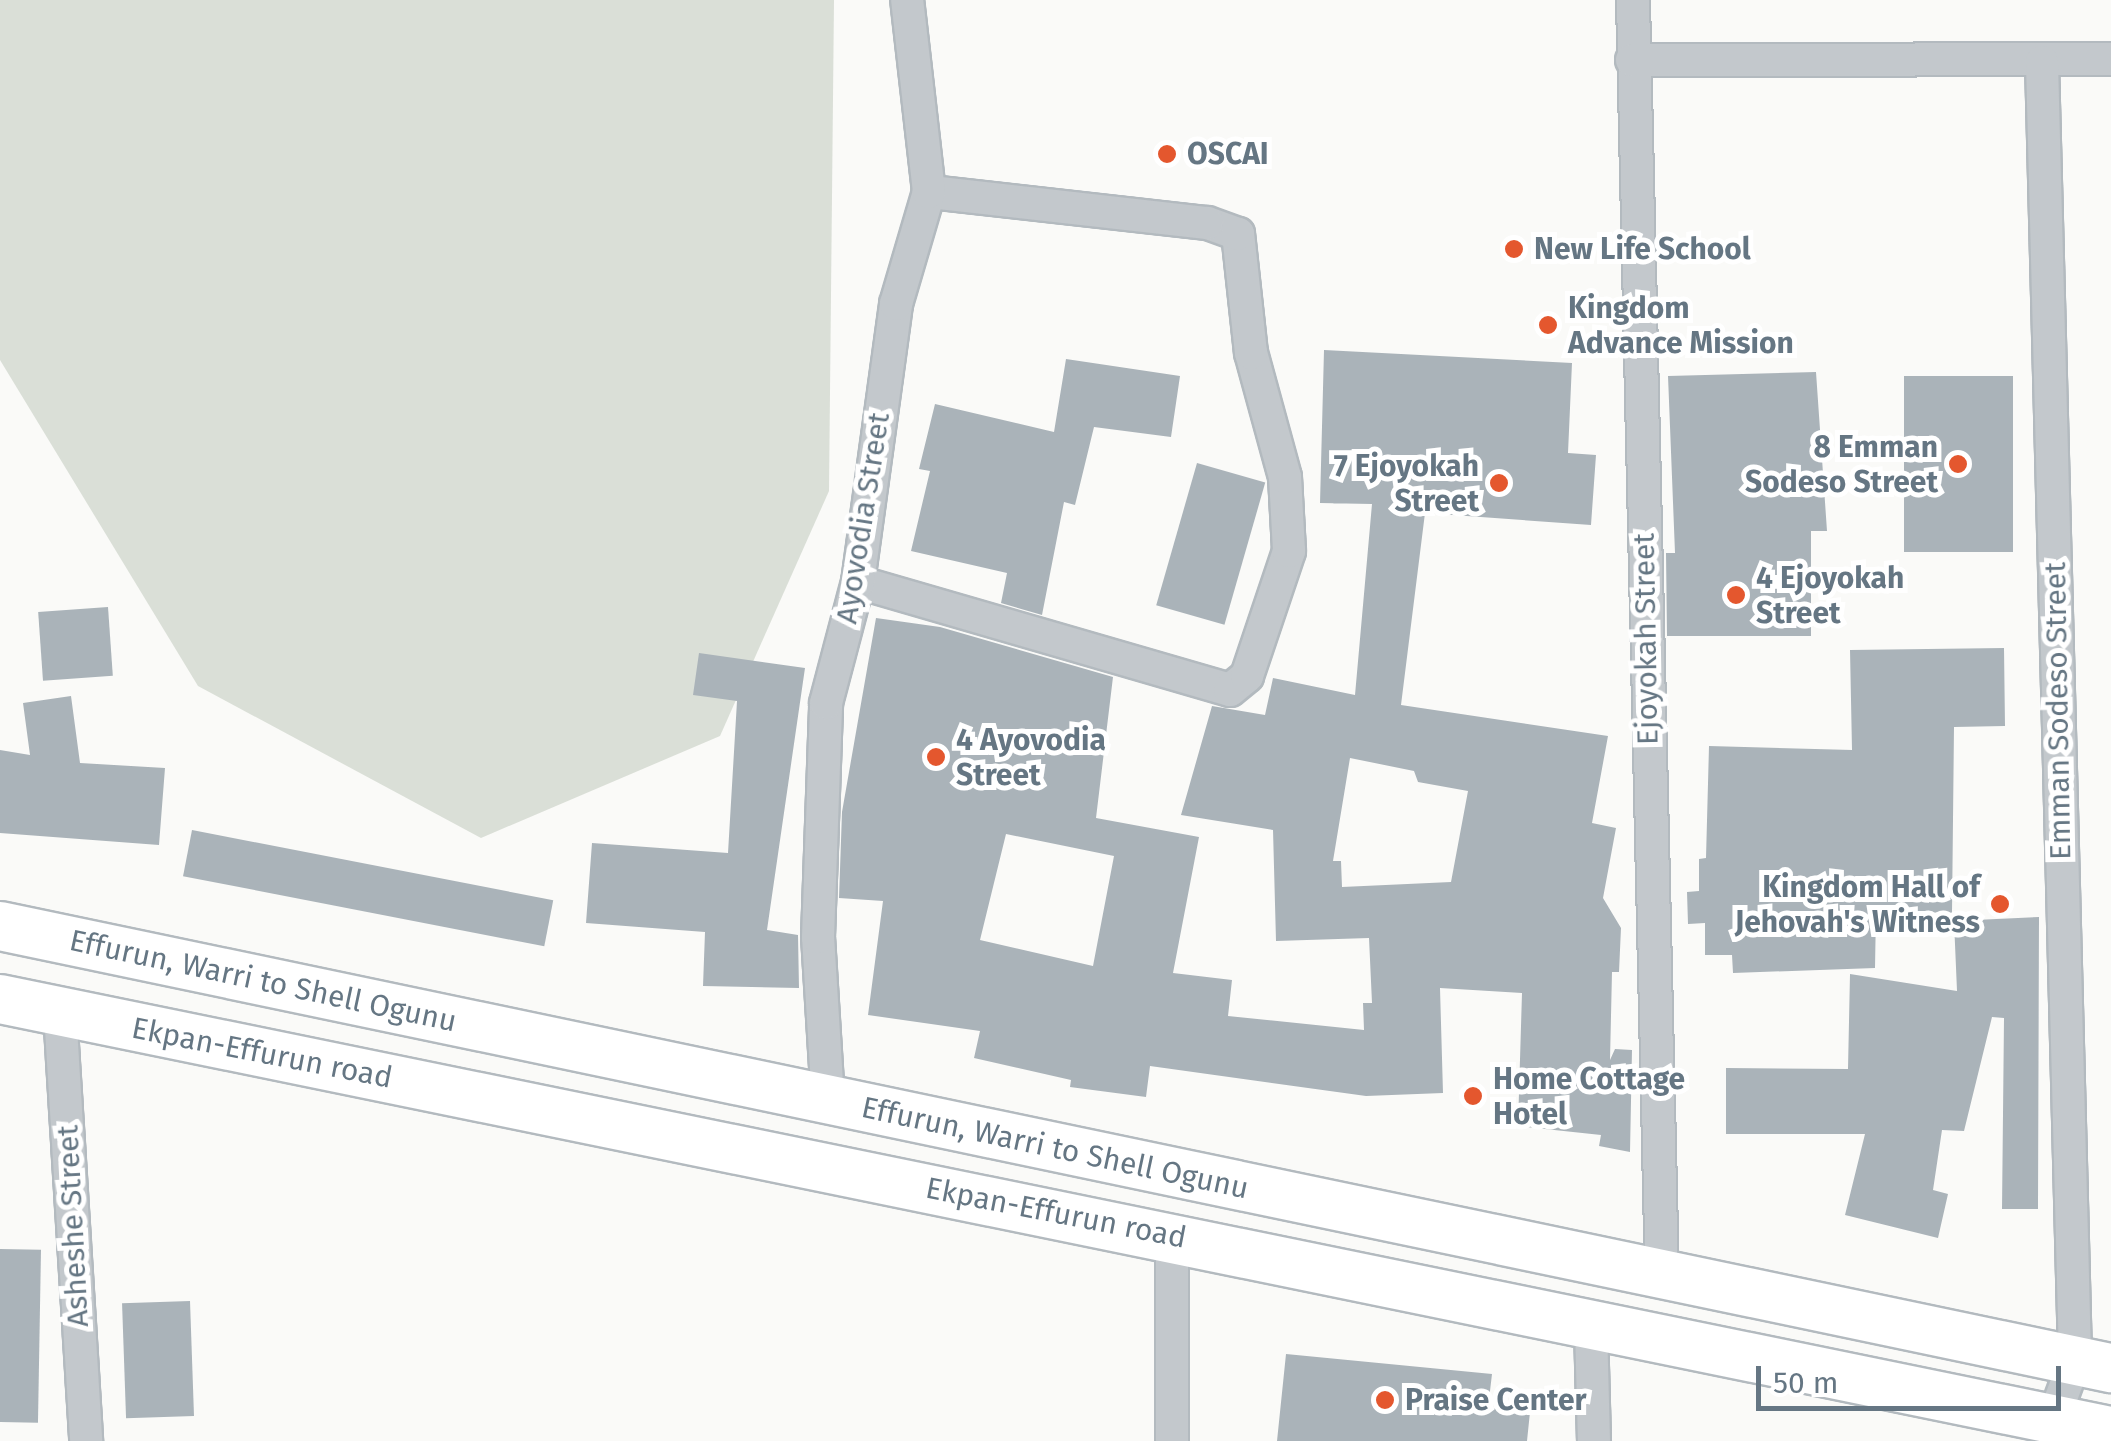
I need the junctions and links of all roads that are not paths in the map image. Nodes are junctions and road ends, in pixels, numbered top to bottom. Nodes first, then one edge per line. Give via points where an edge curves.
1 (907, 0) edge
2 (1633, 0) edge
3 (2111, 59) edge
4 (1632, 60) junction
5 (2042, 62) junction
6 (929, 192) junction
7 (858, 582) junction
8 (0, 926) edge
9 (0, 999) edge
10 (60, 1012) junction
11 (828, 1100) junction
12 (1172, 1236) junction
13 (1662, 1277) junction
14 (1591, 1327) junction
15 (2093, 1364) edge
16 (2053, 1420) junction
17 (2111, 1432) edge
18 (86, 1441) edge
19 (1172, 1441) edge
20 (1594, 1441) edge

1 - 6 street, Ayovodia Street
2 - 4 street, Ejoyokah Street
3 - 5 street
4 - 5 street
4 - 13 street, Ejoyokah Street
5 - 15 street, Emman Sodeso Street
6 - 7 street, Ayovodia Street via 896,304
6 - 7 street via 1207,223 1238,234 1251,353 1284,477 1288,551 1246,676 1230,690
7 - 11 street, Ayovodia Street via 826,703 818,937
8 - 11 main road, Effurun, Warri to Shell Ogunu
9 - 10 main road, Ekpan-Effurun road
10 - 12 main road, Ekpan-Effurun road
10 - 18 street, Asheshe Street
11 - 13 main road, Effurun, Warri to Shell Ogunu
12 - 14 main road, Ekpan-Effurun road
12 - 19 street
13 - 15 main road, Effurun, Warri to Shell Ogunu
14 - 16 main road, Ekpan-Effurun road
14 - 20 street
15 - 16 street
16 - 17 main road, Ekpan-Effurun road

